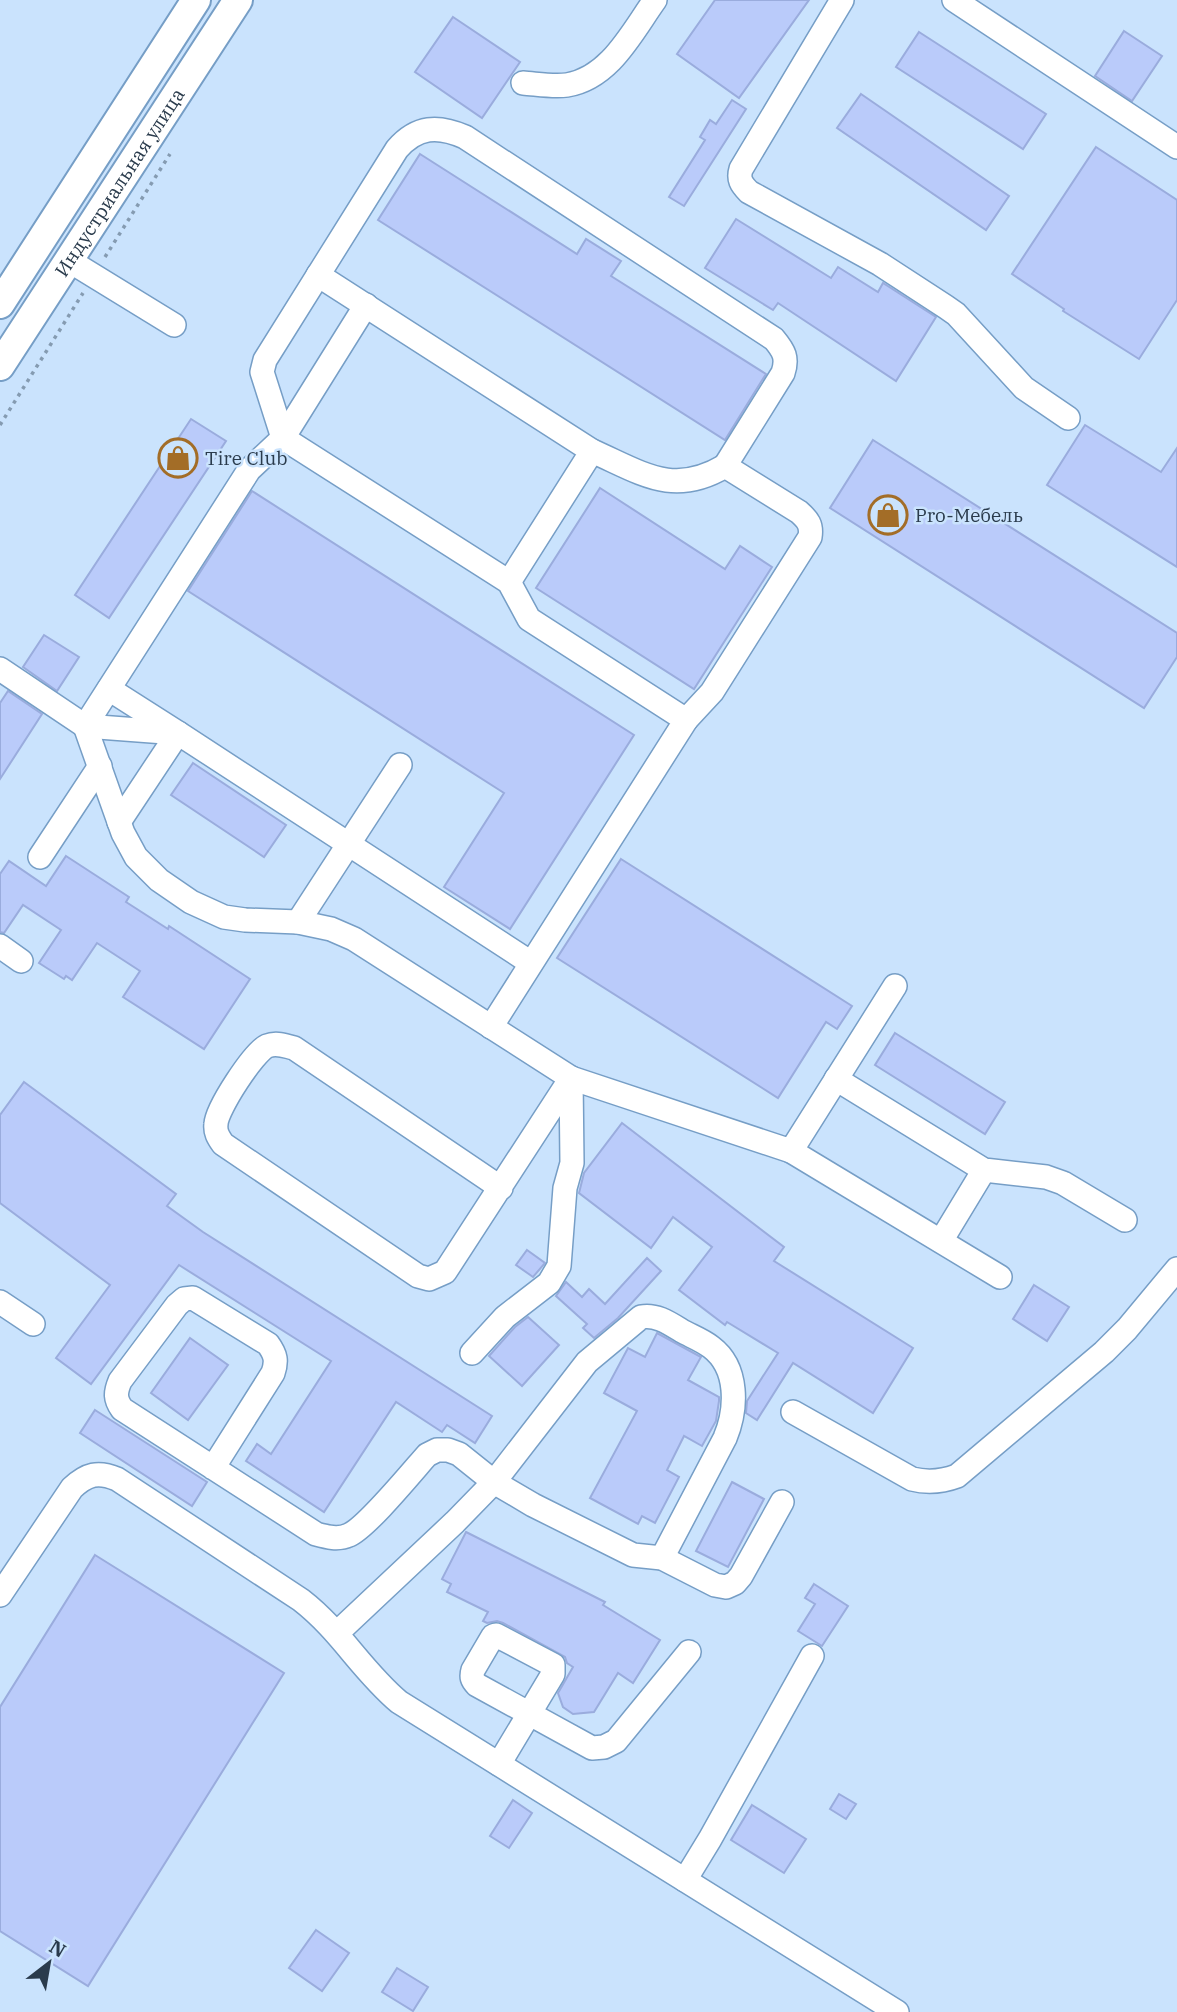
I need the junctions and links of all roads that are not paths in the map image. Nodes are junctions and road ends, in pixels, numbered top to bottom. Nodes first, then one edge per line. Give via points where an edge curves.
1 (237, 0) edge
2 (655, 0) edge
3 (842, 0) edge
4 (954, 0) edge
5 (193, 1) edge
6 (523, 83) dead end
7 (1177, 147) edge
8 (68, 260) junction
9 (318, 275) junction
10 (0, 304) edge
11 (366, 305) junction
12 (174, 325) dead end
13 (0, 366) edge
14 (1068, 418) dead end
15 (283, 439) junction
16 (592, 451) junction
17 (726, 466) junction
18 (509, 582) junction
19 (0, 670) edge
20 (109, 689) junction
21 (686, 720) junction
22 (85, 726) junction
23 (178, 733) junction
24 (400, 765) dead end
25 (100, 766) junction
26 (119, 822) junction
27 (348, 845) junction
28 (40, 857) dead end
29 (298, 922) junction
30 (0, 946) edge
31 (21, 961) dead end
32 (531, 963) junction
33 (895, 986) dead end
34 (491, 1027) junction
35 (571, 1078) junction
36 (836, 1079) junction
37 (791, 1151) junction
38 (984, 1170) junction
39 (501, 1188) junction
40 (1125, 1220) dead end
41 (941, 1241) junction
42 (1177, 1269) edge
43 (1000, 1277) dead end
44 (0, 1303) edge
45 (33, 1324) dead end
46 (472, 1353) dead end
47 (793, 1412) dead end
48 (213, 1468) junction
49 (494, 1482) junction
50 (782, 1502) dead end
51 (662, 1558) junction
52 (0, 1595) edge
53 (337, 1633) junction
54 (689, 1652) dead end
55 (812, 1656) dead end
56 (499, 1764) junction
57 (685, 1880) junction
58 (897, 2012) edge

1 - 8 main road, Индустриальная улица
2 - 6 lane via 601,70 565,85
3 - 14 lane via 741,169 742,185 880,264 956,314 1024,388
4 - 7 lane
5 - 10 main road, Индустриальная улица
8 - 12 lane
8 - 13 main road, Индустриальная улица
9 - 11 lane
9 - 15 lane via 262,372
9 - 17 lane via 407,137 435,129 465,137 783,349 787,361 783,373
11 - 15 lane
11 - 16 lane
15 - 18 lane
15 - 20 lane via 249,470
16 - 17 lane via 658,479 678,482 708,477
16 - 18 lane
17 - 21 lane via 807,518 810,537 712,692
18 - 21 lane via 529,619
19 - 22 lane
20 - 22 lane
20 - 23 lane
21 - 32 lane
22 - 23 lane
22 - 25 lane
23 - 26 lane
23 - 27 lane
24 - 27 lane
25 - 26 lane
25 - 28 lane
26 - 29 lane via 147,871 191,902 246,920
27 - 29 lane
27 - 32 lane
29 - 34 lane via 354,939
30 - 31 lane
32 - 34 lane
33 - 36 lane
34 - 35 lane
35 - 37 lane
35 - 39 lane
35 - 46 lane via 572,1163 565,1188 559,1266 549,1283 505,1317
36 - 37 lane
36 - 38 lane
37 - 41 lane
38 - 40 lane via 1063,1183
38 - 41 lane
39 - 39 lane via 294,1048 279,1044 258,1052 220,1110 216,1124 223,1144 418,1276 429,1279 444,1272
41 - 43 lane
42 - 47 lane via 1104,1352 957,1476 944,1481 912,1479
44 - 45 lane
48 - 48 lane via 273,1373 275,1353 268,1344 194,1298 177,1305 120,1381 116,1401
48 - 49 lane via 316,1534 332,1538 349,1535 363,1524 427,1455 437,1450 459,1454
49 - 51 lane via 633,1555
49 - 51 lane via 587,1362 641,1317 660,1318 712,1347 722,1358 731,1375 734,1401 725,1438
49 - 53 lane
50 - 51 lane via 735,1583 715,1585
52 - 53 lane via 72,1488 92,1474 104,1474 301,1600
53 - 56 lane via 364,1670 399,1702
54 - 56 lane via 616,1741 592,1748 530,1714
55 - 57 lane
56 - 57 lane
57 - 58 lane

